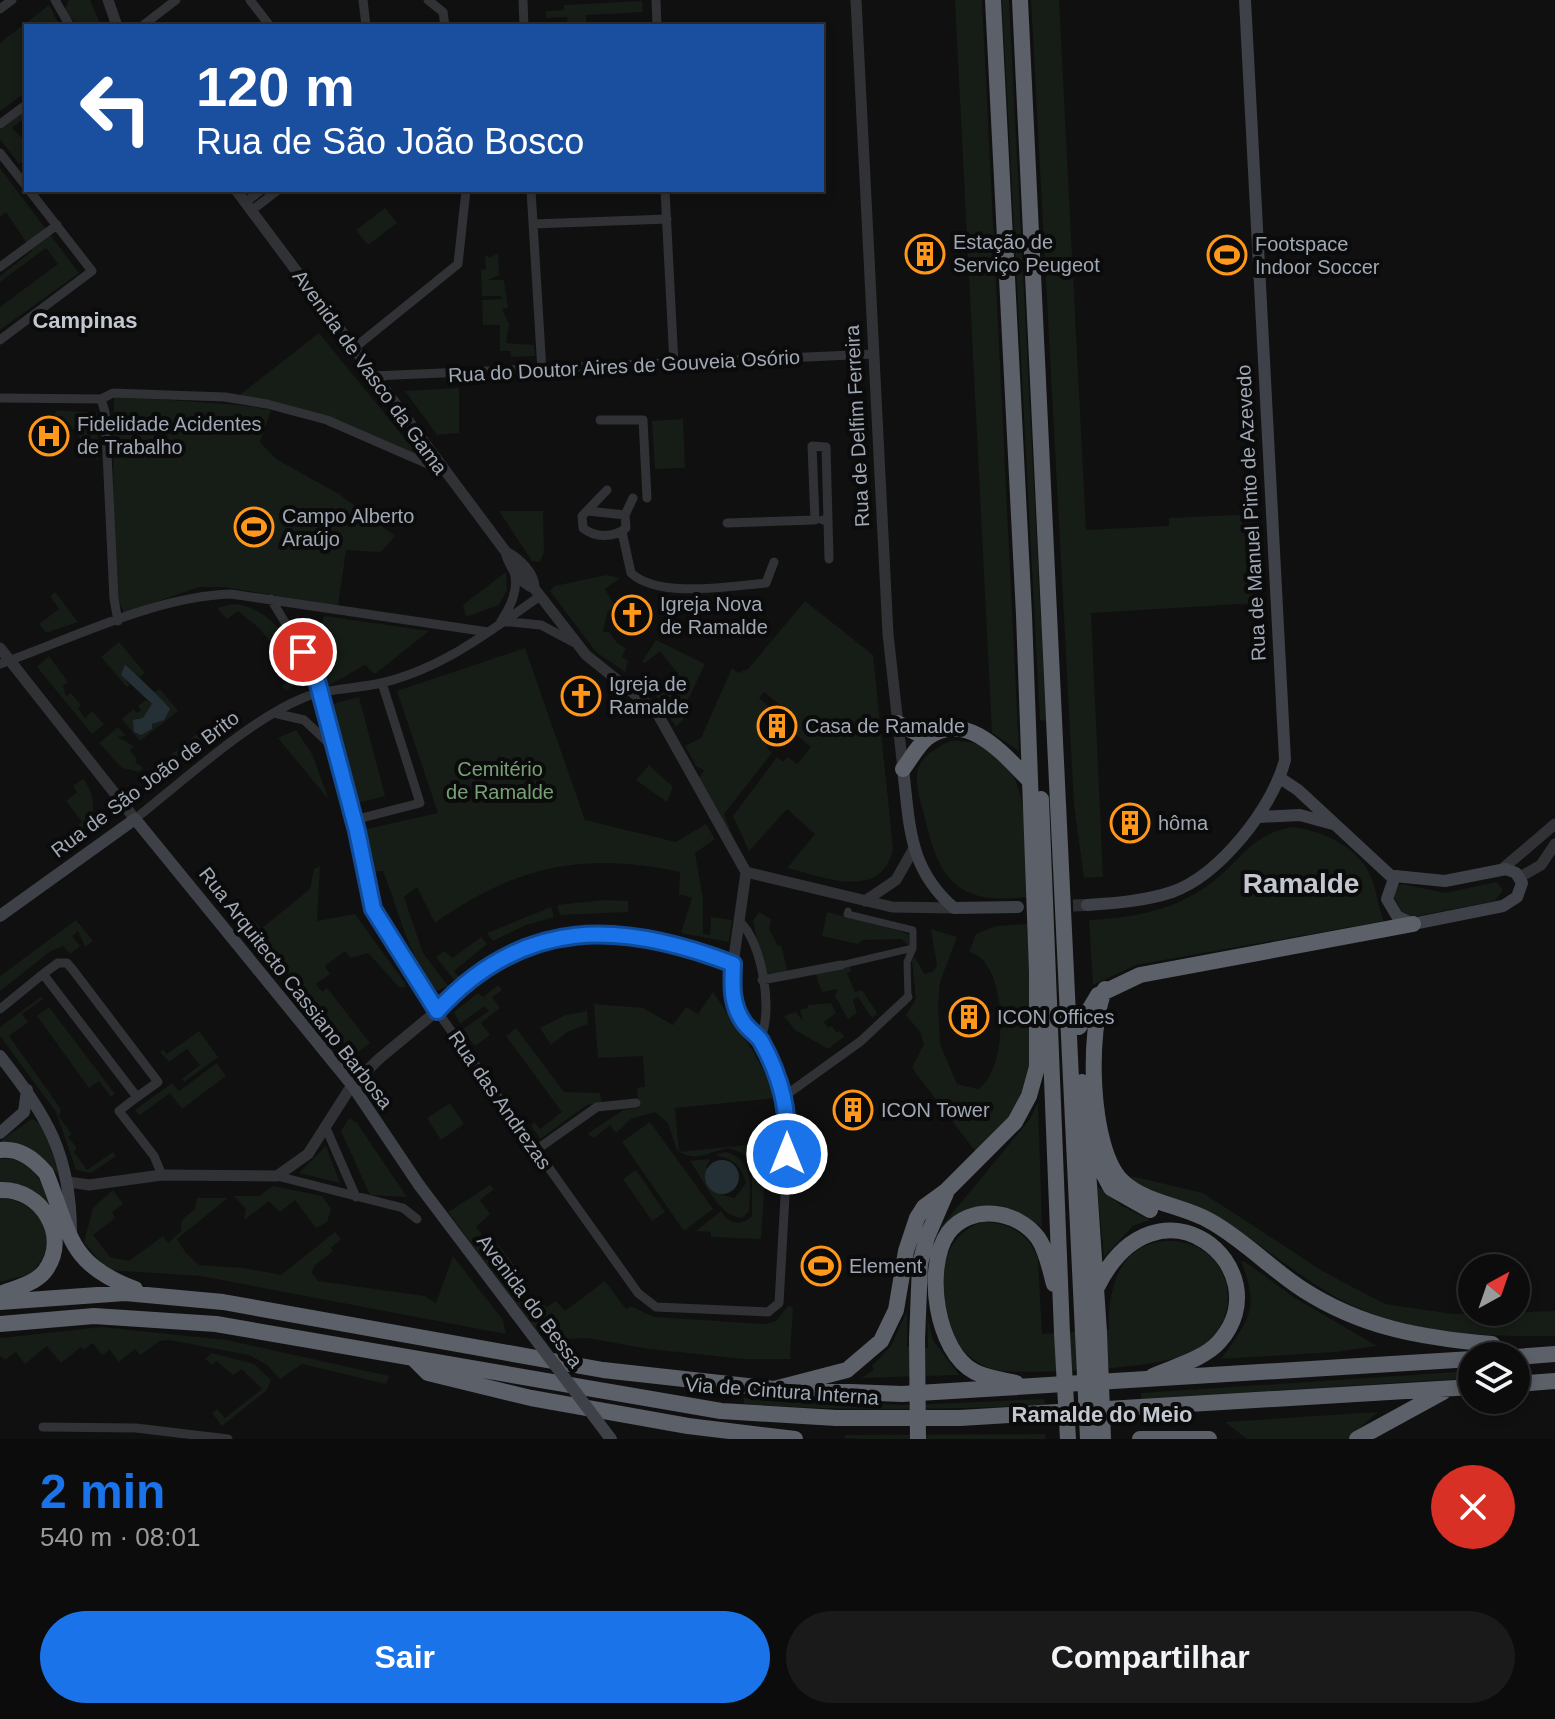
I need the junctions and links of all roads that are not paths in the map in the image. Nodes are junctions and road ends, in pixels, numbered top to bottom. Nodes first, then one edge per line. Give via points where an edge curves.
1 (12, 0) edge
2 (55, 0) edge
3 (108, 0) edge
4 (176, 0) edge
5 (250, 0) edge
6 (363, 0) edge
7 (428, 0) edge
8 (523, 0) edge
9 (656, 0) edge
10 (856, 0) edge
11 (993, 0) edge
12 (1020, 0) edge
13 (1245, 0) edge
14 (0, 9) edge
15 (69, 24) edge
16 (116, 24) edge
17 (145, 24) edge
18 (268, 24) edge
19 (366, 24) edge
20 (445, 24) edge
21 (524, 24) edge
22 (657, 24) edge
23 (24, 106) edge
24 (0, 124) edge
25 (0, 153) edge
26 (24, 167) edge
27 (16, 173) junction
28 (24, 183) edge
29 (31, 192) edge
30 (237, 192) edge
31 (264, 192) edge
32 (466, 192) edge
33 (531, 192) edge
34 (665, 192) edge
35 (248, 207) junction
36 (667, 219) junction
37 (533, 224) junction
38 (57, 225) junction
39 (0, 267) edge
40 (0, 340) edge
41 (353, 349) junction
42 (874, 354) junction
43 (674, 364) junction
44 (542, 371) junction
45 (373, 376) junction
46 (0, 398) edge
47 (101, 399) junction
48 (600, 420) dead end
49 (444, 471) junction
50 (826, 481) junction
51 (813, 482) junction
52 (607, 490) dead end
53 (633, 498) dead end
54 (647, 498) dead end
55 (588, 511) junction
56 (625, 515) junction
57 (815, 520) junction
58 (828, 520) junction
59 (727, 523) dead end
60 (622, 532) junction
61 (506, 552) junction
62 (829, 559) dead end
63 (774, 562) dead end
64 (513, 568) junction
65 (537, 592) junction
66 (271, 599) junction
67 (1024, 615) junction
68 (118, 621) junction
69 (501, 621) junction
70 (488, 632) junction
71 (577, 645) junction
72 (0, 648) edge
73 (5, 662) edge
74 (382, 683) junction
75 (319, 694) junction
76 (275, 714) junction
77 (897, 723) junction
78 (927, 738) junction
79 (334, 748) junction
80 (903, 769) junction
81 (1280, 778) junction
82 (1029, 780) junction
83 (1259, 817) junction
84 (135, 819) junction
85 (354, 820) junction
86 (1333, 824) junction
87 (1555, 824) edge
88 (1555, 844) edge
89 (913, 850) junction
90 (1501, 870) junction
91 (746, 872) junction
92 (1520, 877) junction
93 (1394, 881) junction
94 (864, 902) junction
95 (1087, 905) tunnel mouth
96 (1018, 907) dead end
97 (954, 908) junction
98 (848, 911) dead end
99 (0, 916) edge
100 (740, 922) junction
101 (1413, 924) junction
102 (1036, 930) junction
103 (913, 948) junction
104 (733, 964) junction
105 (841, 965) joint
106 (1048, 972) junction
107 (43, 974) junction
108 (762, 980) junction
109 (1069, 988) junction
110 (1105, 989) junction
111 (908, 997) joint
112 (0, 1009) edge
113 (437, 1011) junction
114 (1079, 1027) junction
115 (760, 1039) junction
116 (0, 1056) edge
117 (352, 1085) junction
118 (27, 1090) junction
119 (786, 1095) junction
120 (137, 1097) junction
121 (636, 1103) dead end
122 (326, 1128) junction
123 (0, 1133) edge
124 (1085, 1137) junction
125 (0, 1150) edge
126 (536, 1150) junction
127 (162, 1175) junction
128 (277, 1176) junction
129 (69, 1182) junction
130 (419, 1185) joint
131 (0, 1190) edge
132 (946, 1191) junction
133 (356, 1197) junction
134 (417, 1219) dead end
135 (71, 1234) junction
136 (1234, 1239) junction
137 (1096, 1291) junction
138 (0, 1294) edge
139 (151, 1295) junction
140 (0, 1302) edge
141 (1061, 1309) junction
142 (0, 1324) edge
143 (1091, 1333) junction
144 (1469, 1342) edge
145 (1555, 1354) edge
146 (1530, 1356) edge
147 (413, 1358) junction
148 (1458, 1360) edge
149 (1145, 1380) junction
150 (1555, 1381) edge
151 (1530, 1383) edge
152 (1037, 1387) junction
153 (1449, 1388) junction
154 (1458, 1388) edge
155 (774, 1389) junction
156 (43, 1427) dead end
157 (136, 1428) junction
158 (748, 1436) edge
159 (1362, 1437) edge
160 (122, 1439) edge
161 (228, 1439) edge
162 (611, 1439) edge
163 (795, 1439) edge
164 (918, 1439) edge
165 (1068, 1439) edge
166 (1088, 1439) edge
167 (1103, 1439) edge
168 (1140, 1439) edge
169 (1209, 1439) edge

1 - 14 street
2 - 15 street
3 - 16 street
4 - 17 street
5 - 18 street
6 - 19 street
7 - 20 street via 443,12
8 - 21 street
9 - 22 street
10 - 42 street, Rua de Delfim Ferreira
11 - 67 highway
12 - 109 highway
13 - 81 main road, Rua de Manuel Pinto de Azevedo via 1285,748
23 - 24 street
25 - 27 street
26 - 27 street
27 - 28 street
29 - 38 street
30 - 35 street, Avenida de Vasco da Gama
31 - 35 street
32 - 41 street via 458,264
33 - 37 street
34 - 36 street
35 - 41 street, Avenida de Vasco da Gama
36 - 37 street
36 - 43 street
37 - 44 street
38 - 39 street
38 - 40 street via 92,271
41 - 45 street, Avenida de Vasco da Gama
42 - 43 street, Rua do Doutor Aires de Gouveia Osório
42 - 77 street, Rua de Delfim Ferreira
43 - 44 street, Rua do Doutor Aires de Gouveia Osório
44 - 45 street, Rua do Doutor Aires de Gouveia Osório
45 - 49 street, Avenida de Vasco da Gama
46 - 47 street
47 - 49 street via 113,393 161,394 267,404 327,420
47 - 68 street
48 - 54 street via 643,420
49 - 61 street, Avenida de Vasco da Gama
50 - 51 street
50 - 51 street via 826,447 812,446
50 - 58 street
51 - 57 street
52 - 55 street
53 - 56 street
55 - 56 street
55 - 60 street via 581,519 585,531 611,536
56 - 60 street via 628,526
57 - 58 street
57 - 59 street
58 - 62 street
60 - 63 street via 631,573 671,588 766,583
61 - 64 street, Avenida de Vasco da Gama
61 - 65 street, Avenida de Vasco da Gama via 517,557
64 - 65 street, Avenida de Vasco da Gama
64 - 69 street via 516,583
65 - 69 street, Rua de São João de Brito
65 - 71 street
66 - 68 street via 194,596
66 - 70 street
66 - 75 street, Rua das Andrezas via 315,673
67 - 82 highway
67 - 106 highway via 1031,629
68 - 73 street
69 - 70 street, Rua de São João de Brito
69 - 71 street via 541,625
70 - 74 street, Rua de São João de Brito via 432,665
71 - 91 street via 656,711
72 - 73 street
73 - 84 street
74 - 75 street, Rua de São João de Brito
74 - 85 street via 420,803
75 - 76 street, Rua de São João de Brito
75 - 79 street, Rua das Andrezas
76 - 79 street via 299,717
76 - 84 street, Rua de São João de Brito
77 - 78 highway
77 - 80 street, Rua de Delfim Ferreira
78 - 80 highway
78 - 82 highway via 953,731 980,736
79 - 85 street, Rua das Andrezas
80 - 89 main road, Rua de Delfim Ferreira
81 - 83 main road, Rua de Manuel Pinto de Azevedo
81 - 86 main road
82 - 102 highway
83 - 86 main road via 1300,815
83 - 95 main road, Rua de Manuel Pinto de Azevedo via 1217,863 1174,891
84 - 99 main road, Rua de São João de Brito
84 - 117 main road, Rua Arquitecto Cassiano Barbosa
85 - 113 street, Rua das Andrezas via 373,909
86 - 93 main road
87 - 90 street
88 - 92 street via 1541,865
89 - 94 street via 896,880
89 - 97 main road, Rua de Delfim Ferreira via 926,879
90 - 92 main road
90 - 93 main road via 1445,881
91 - 94 street
91 - 100 street
92 - 101 main road via 1517,897 1503,906
93 - 101 main road via 1393,912
94 - 97 street
96 - 97 main road
98 - 103 street via 913,930
100 - 104 street
100 - 108 street via 751,932
101 - 110 highway via 1140,975
102 - 106 highway
102 - 132 highway via 1037,1067 1029,1096 1015,1122
103 - 105 street
103 - 111 street via 907,962
104 - 113 street via 672,942 606,932 566,935 522,948 491,966
104 - 115 street via 732,994 743,1022
105 - 108 street
106 - 141 highway
107 - 112 street
107 - 120 street
107 - 120 street via 58,963 73,970 158,1082
108 - 115 street via 769,1010
109 - 114 highway via 1078,1004
109 - 143 highway
110 - 114 highway
110 - 136 highway via 1095,1024 1099,1132 1110,1165 1143,1197 1193,1212
111 - 119 street via 861,1041
113 - 117 street
113 - 126 street, Rua das Andrezas
114 - 124 highway
115 - 119 street
116 - 118 main road
117 - 122 street
117 - 130 main road, Rua Arquitecto Cassiano Barbosa
118 - 123 main road via 24,1112
118 - 129 main road via 43,1113
119 - 126 street, Rua das Andrezas via 780,1293 768,1312 656,1307 645,1301
120 - 127 street via 119,1111
121 - 126 street via 597,1107
122 - 128 street via 308,1154
122 - 133 street
124 - 136 highway via 1111,1188 1135,1205
124 - 137 highway
125 - 135 highway via 24,1154 46,1173
127 - 128 street
127 - 129 street via 89,1185
128 - 133 street
129 - 135 main road
130 - 162 main road, Avenida do Bessa, bridge
131 - 138 highway via 23,1194 43,1208 51,1218 54,1244 44,1272
132 - 155 highway via 924,1207 911,1231 899,1299 881,1341 847,1370
132 - 164 highway, bridge via 920,1264
133 - 134 street via 403,1208
135 - 139 highway via 82,1259 94,1270
136 - 144 highway via 1304,1290 1367,1322 1424,1338
137 - 143 highway
137 - 149 highway via 1116,1255 1152,1232 1195,1235 1229,1264 1235,1306 1218,1343
139 - 140 highway, Via de Cintura Interna
139 - 155 highway, Via de Cintura Interna via 223,1302 603,1370
141 - 152 highway via 1041,1242 1017,1219 986,1213 966,1219 948,1233 939,1255 937,1286 945,1339 974,1371
141 - 165 highway, bridge
142 - 147 highway, Via de Cintura Interna via 94,1316 216,1324
143 - 166 highway, bridge
143 - 167 highway, bridge
145 - 146 highway
147 - 153 highway, Via de Cintura Interna via 721,1411 836,1418 960,1418
147 - 158 highway via 428,1373 531,1398
148 - 149 highway, Via de Cintura Interna
149 - 152 highway, Via de Cintura Interna
150 - 151 highway
152 - 155 highway, Via de Cintura Interna via 902,1394
153 - 154 highway, Via de Cintura Interna
153 - 159 highway
156 - 157 street
157 - 160 street
157 - 161 street
158 - 163 highway
168 - 169 highway

